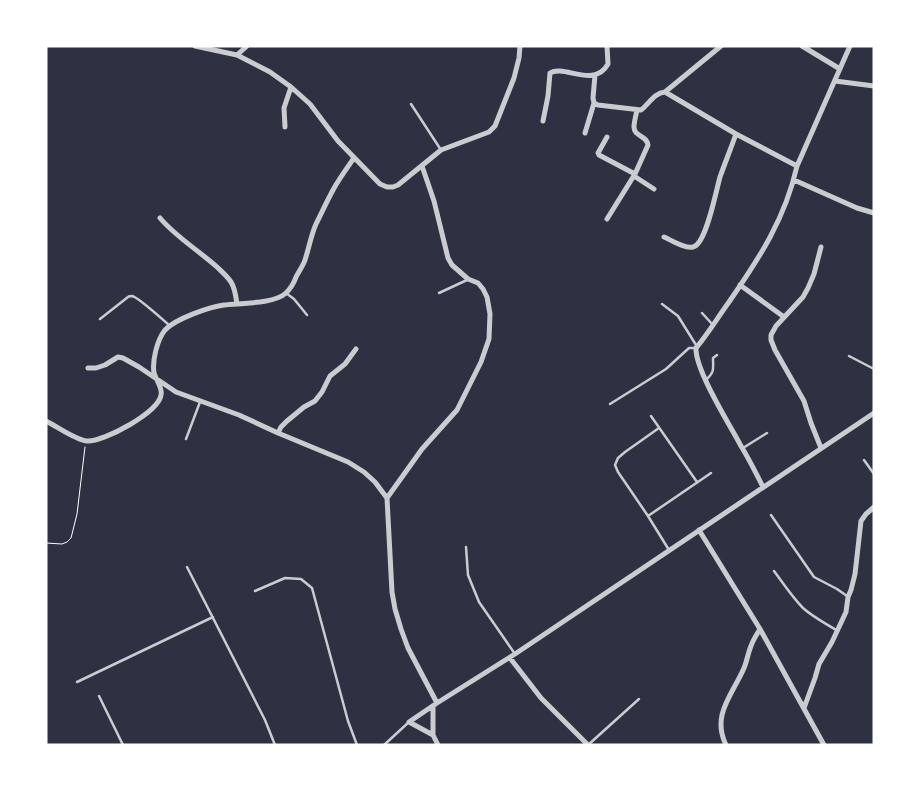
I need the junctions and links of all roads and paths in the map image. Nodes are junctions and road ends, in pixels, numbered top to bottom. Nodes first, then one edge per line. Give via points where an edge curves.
1 (196, 46) edge
2 (247, 46) edge
3 (520, 46) edge
4 (607, 46) edge
5 (721, 46) edge
6 (802, 46) edge
7 (850, 46) edge
8 (209, 48) edge
9 (238, 55) junction
10 (840, 69) junction
11 (595, 75) junction
12 (835, 80) junction
13 (874, 86) edge
14 (291, 87) junction
15 (665, 92) junction
16 (594, 102) junction
17 (411, 104) dead end
18 (637, 110) junction
19 (544, 120) dead end
20 (285, 127) dead end
21 (585, 133) dead end
22 (736, 134) junction
23 (607, 137) dead end
24 (441, 150) junction
25 (354, 158) junction
26 (422, 166) junction
27 (798, 166) junction
28 (635, 175) junction
29 (794, 180) junction
30 (654, 189) dead end
31 (874, 213) edge
32 (160, 218) dead end
33 (607, 219) dead end
34 (664, 237) dead end
35 (821, 247) dead end
36 (468, 279) junction
37 (740, 286) junction
38 (286, 293) junction
39 (439, 293) dead end
40 (237, 304) junction
41 (662, 304) dead end
42 (702, 313) dead end
43 (308, 315) dead end
44 (784, 317) junction
45 (100, 319) dead end
46 (713, 325) junction
47 (170, 326) junction
48 (696, 348) junction
49 (356, 349) dead end
50 (717, 355) dead end
51 (849, 356) dead end
52 (88, 368) dead end
53 (874, 369) edge
54 (156, 380) junction
55 (706, 380) junction
56 (200, 400) junction
57 (610, 404) dead end
58 (874, 412) edge
59 (651, 416) dead end
60 (46, 421) edge
61 (659, 428) junction
62 (278, 433) junction
63 (767, 434) dead end
64 (186, 439) dead end
65 (86, 441) junction
66 (743, 448) junction
67 (821, 448) junction
68 (864, 460) dead end
69 (711, 472) dead end
70 (874, 474) edge
71 (697, 482) junction
72 (763, 487) junction
73 (387, 498) junction
74 (874, 507) edge
75 (771, 515) dead end
76 (648, 516) junction
77 (698, 530) junction
78 (46, 543) edge
79 (466, 547) dead end
80 (669, 550) junction
81 (187, 568) dead end
82 (774, 571) dead end
83 (255, 591) dead end
84 (848, 597) junction
85 (212, 617) junction
86 (760, 629) junction
87 (837, 631) junction
88 (512, 656) junction
89 (77, 682) dead end
90 (99, 696) dead end
91 (639, 699) dead end
92 (435, 705) junction
93 (804, 708) junction
94 (409, 722) junction
95 (433, 735) junction
96 (122, 745) edge
97 (275, 745) edge
98 (357, 745) edge
99 (384, 745) edge
100 (438, 745) edge
101 (588, 745) edge
102 (726, 745) edge
103 (824, 745) edge

1 - 8 street
2 - 9 street
3 - 24 street via 514,78 495,126 489,132
4 - 11 street via 608,64 604,71
5 - 15 street
6 - 10 street
7 - 10 street
8 - 9 street
9 - 14 street
10 - 12 street
11 - 16 street
11 - 19 street via 550,73
12 - 13 street
12 - 27 street
14 - 20 street via 284,108
14 - 25 street via 310,104
15 - 18 street
15 - 22 street
16 - 18 street
16 - 21 street
17 - 24 lane
18 - 28 street via 635,131 646,139 648,145
22 - 27 street
22 - 34 street via 698,244 693,248 686,247
23 - 28 street via 599,155
24 - 26 street
25 - 26 street via 387,187 398,185
25 - 38 street via 333,189 315,226 304,261
26 - 36 street via 448,258
27 - 29 street
28 - 30 street
28 - 33 street
29 - 31 street
29 - 37 street via 774,232
32 - 40 street via 226,276 234,289
35 - 44 street via 808,288
36 - 39 lane
36 - 73 street via 478,283 487,297 489,339 457,410 422,449
37 - 44 street
37 - 46 street
38 - 40 street via 267,301
38 - 43 lane
40 - 47 street via 205,310
41 - 48 lane via 678,316
42 - 46 lane
44 - 67 street via 772,331 771,340 804,401
45 - 47 lane via 128,297 134,296
46 - 48 street
47 - 54 street via 160,338 156,353
48 - 55 street
48 - 57 lane via 689,348 666,369
49 - 62 street via 330,376 315,401 287,421
50 - 55 lane via 713,358 712,374
51 - 53 lane
52 - 54 street via 96,368 121,357
54 - 56 street via 176,392
54 - 65 street via 162,395 151,409 126,428
55 - 66 street
56 - 62 street
56 - 64 lane
58 - 67 street
59 - 61 lane
60 - 65 street
61 - 71 lane
61 - 76 lane via 625,452 615,465
62 - 73 street via 348,462 375,482
63 - 66 lane
65 - 78 path via 71,538 62,544
66 - 72 street
67 - 72 street
68 - 70 lane
69 - 71 lane
71 - 76 lane
72 - 77 street
73 - 92 street via 395,610 408,648
74 - 84 street via 861,521 855,574
75 - 84 lane via 814,577
76 - 80 lane
77 - 80 street
77 - 86 street
79 - 88 lane via 468,575 479,602
80 - 88 street
81 - 85 lane
82 - 87 lane via 803,608
83 - 98 lane via 285,578 300,579 312,588
84 - 87 street via 846,612
85 - 89 lane
85 - 97 lane
86 - 93 street
86 - 102 street via 724,706 721,722
87 - 93 street via 819,664
88 - 92 street
88 - 101 street via 541,698
90 - 96 lane
91 - 101 lane
92 - 94 street
92 - 95 street
93 - 103 street
94 - 95 street
94 - 99 lane
95 - 100 street

